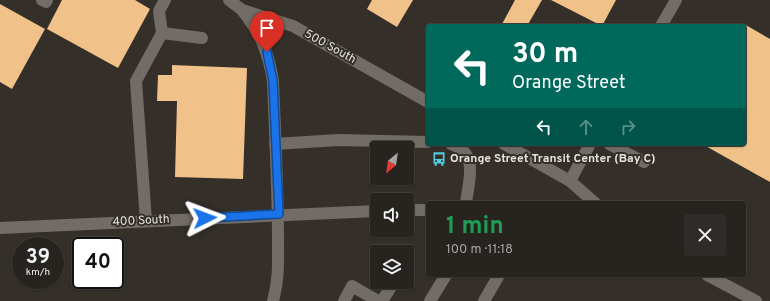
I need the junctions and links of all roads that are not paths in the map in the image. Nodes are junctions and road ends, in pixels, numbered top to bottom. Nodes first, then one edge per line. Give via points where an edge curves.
1 (42, 0) edge
2 (47, 0) edge
3 (165, 0) edge
4 (229, 0) edge
5 (676, 0) edge
6 (242, 10) junction
7 (662, 24) edge
8 (162, 33) junction
9 (202, 38) dead end
10 (426, 101) edge
11 (426, 142) edge
12 (275, 144) junction
13 (456, 146) edge
14 (508, 146) edge
15 (589, 146) edge
16 (613, 146) edge
17 (644, 162) dead end
18 (570, 181) junction
19 (466, 201) edge
20 (593, 201) edge
21 (414, 210) edge
22 (426, 210) edge
23 (370, 211) edge
24 (279, 214) junction
25 (146, 221) junction
26 (0, 228) edge
27 (445, 277) edge
28 (498, 277) edge
29 (711, 277) edge
30 (390, 289) edge
31 (273, 301) edge
32 (344, 301) edge
33 (378, 301) edge
34 (382, 301) edge
35 (430, 301) edge
36 (484, 301) edge
37 (756, 301) edge

1 - 2 street
3 - 8 street via 159,11
4 - 6 street, 500 South
5 - 7 street
6 - 10 street, 500 South via 293,26
6 - 12 street via 258,32 267,52 273,81
8 - 9 street
8 - 25 street via 136,81
11 - 12 street via 338,140
12 - 24 street
13 - 19 street via 463,149 470,158
14 - 18 street
15 - 18 street
16 - 17 street
18 - 20 street
21 - 22 street
23 - 24 street, 400 South
24 - 25 street, 400 South
24 - 31 street via 277,288
25 - 26 street, 400 South
27 - 35 street
28 - 36 street
29 - 37 street
30 - 34 street
32 - 33 street via 352,286

